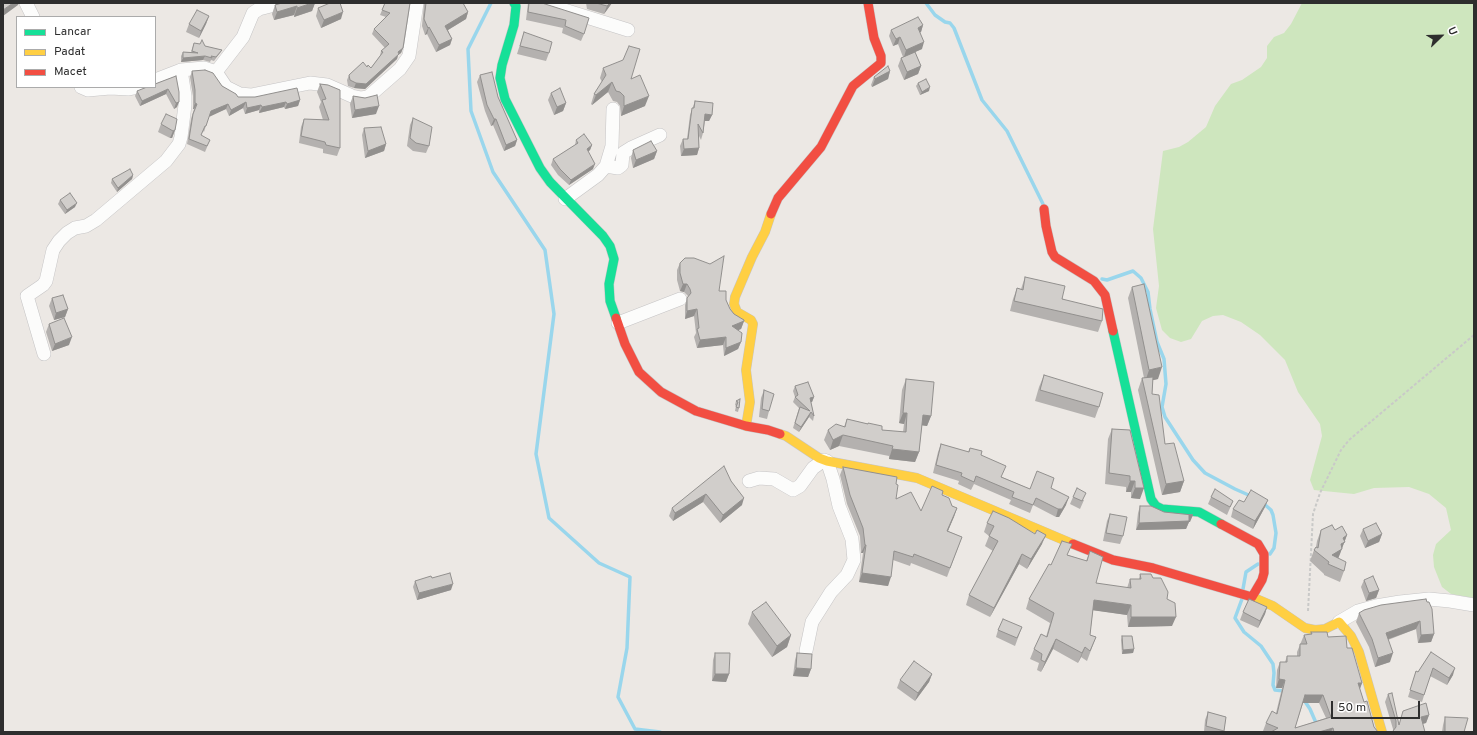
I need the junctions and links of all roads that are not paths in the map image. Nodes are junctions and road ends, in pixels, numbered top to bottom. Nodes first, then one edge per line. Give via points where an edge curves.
1 (26, 3) edge
2 (282, 3) edge
3 (417, 3) edge
4 (542, 3) edge
5 (868, 3) edge
6 (516, 4) edge
7 (32, 16) edge
8 (628, 30) dead end
9 (181, 70) junction
10 (216, 72) junction
11 (156, 80) edge
12 (83, 88) edge
13 (110, 88) edge
14 (110, 88) edge
15 (134, 88) edge
16 (613, 109) dead end
17 (660, 135) dead end
18 (606, 166) junction
19 (565, 199) junction
20 (1044, 208) dead end
21 (680, 299) dead end
22 (618, 323) junction
23 (44, 354) dead end
24 (746, 426) junction
25 (826, 461) junction
26 (749, 481) dead end
27 (1252, 596) junction
28 (1474, 605) edge
29 (1339, 622) junction
30 (806, 651) dead end
31 (1382, 732) edge

1 - 7 street
2 - 10 street via 253,13 243,37
3 - 10 street via 409,56 400,69 368,97 352,96 328,85 310,83 251,95 240,94 226,87
4 - 8 street
5 - 24 street via 881,63 853,86 821,147 778,198 735,297 737,312 753,324 746,370 750,411
6 - 19 street via 514,25 502,65 502,88 512,115 540,168
9 - 10 street via 204,68
9 - 11 street
9 - 23 street via 185,105 179,144 166,161 96,220 67,233 55,246 44,285 27,296
12 - 13 street via 88,90
14 - 15 street
16 - 18 street via 612,146
17 - 18 street via 623,153 622,165 618,168
18 - 19 street
19 - 22 street via 603,236 612,250 614,259 609,284 610,301
20 - 27 street via 1055,257 1094,281 1105,296 1151,499 1162,509 1199,512 1258,544 1264,554 1264,573
21 - 22 street
22 - 24 street via 639,372 661,392 696,411
24 - 25 street via 786,436
25 - 26 street via 813,468 800,486 793,490 774,479 759,478
25 - 27 street via 917,478 1113,560 1153,568
25 - 30 street via 852,539 854,560 847,575 831,592 812,622
27 - 29 street via 1273,606 1307,629 1325,629
28 - 29 street via 1430,599 1400,602 1358,611
29 - 31 street via 1351,636 1359,652

